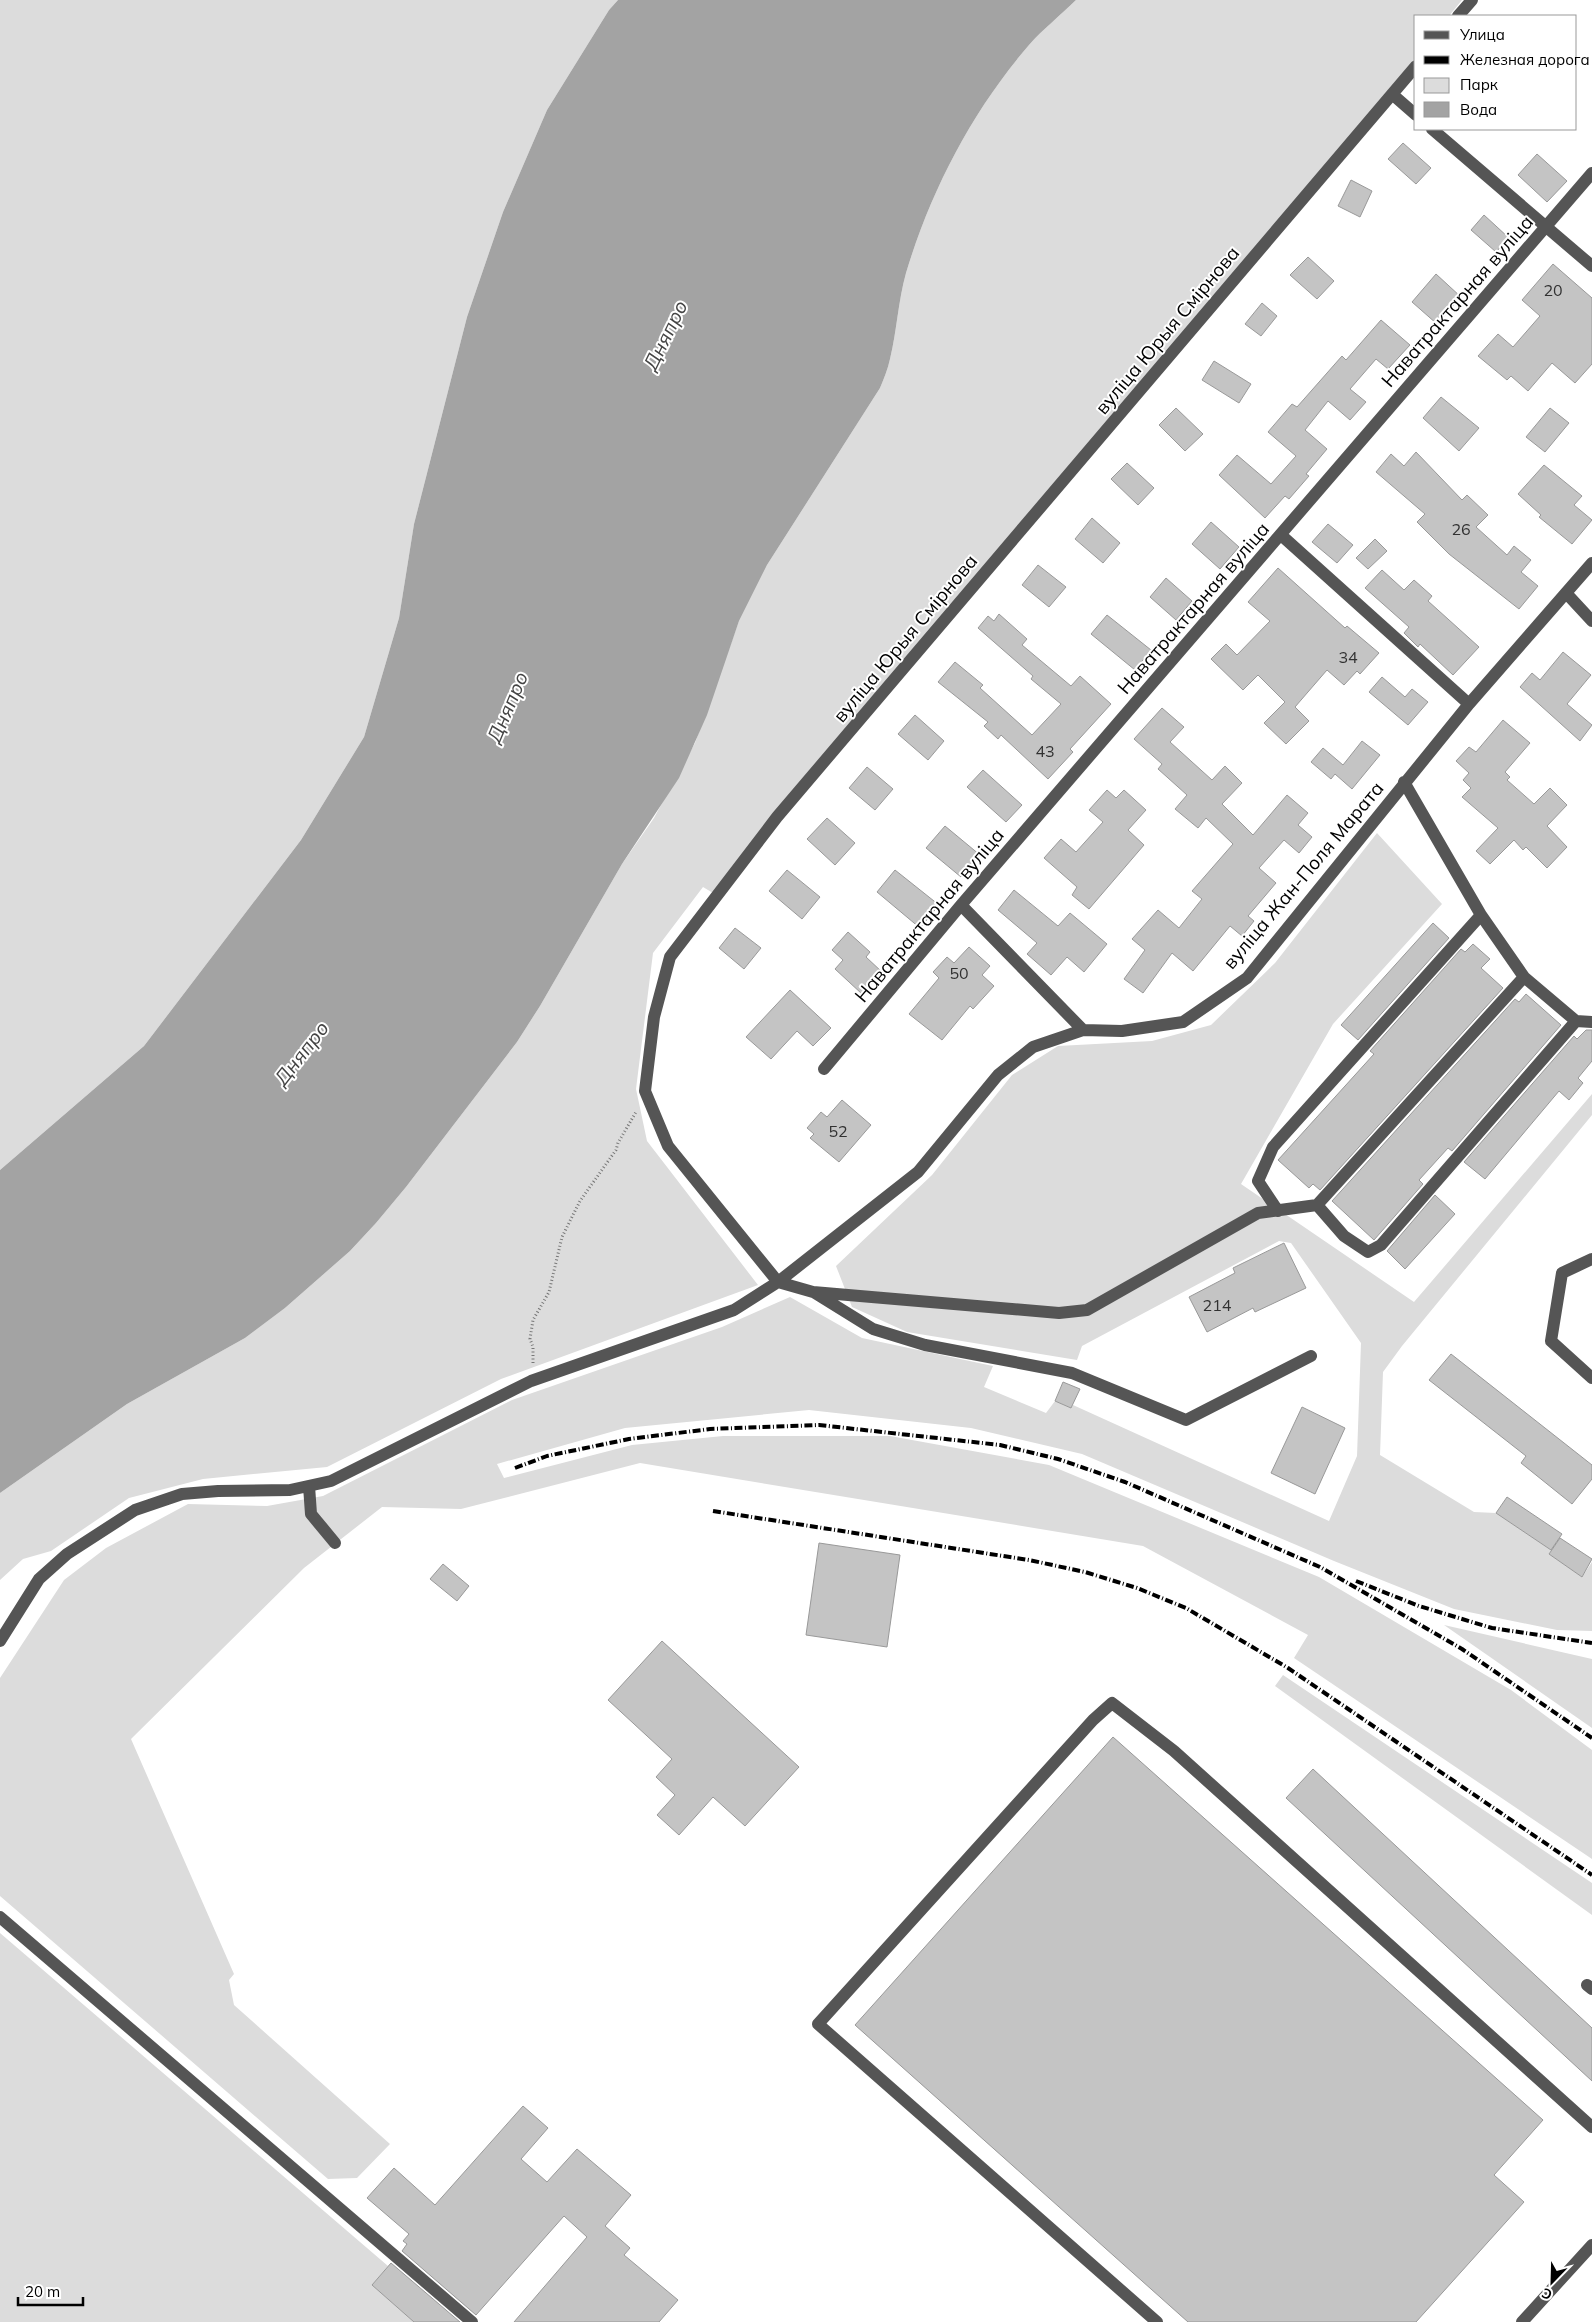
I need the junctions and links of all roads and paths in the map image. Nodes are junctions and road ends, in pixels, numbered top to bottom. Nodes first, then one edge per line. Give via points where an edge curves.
1 (1472, 0) edge
2 (1459, 15) edge
3 (1414, 68) edge
4 (1392, 94) junction
5 (1414, 113) edge
6 (1433, 130) edge
7 (1592, 173) edge
8 (1546, 226) junction
9 (1592, 266) edge
10 (1280, 535) junction
11 (1592, 563) edge
12 (1567, 594) junction
13 (1592, 622) edge
14 (1469, 704) junction
15 (1404, 782) junction
16 (961, 905) junction
17 (1481, 915) junction
18 (1524, 976) junction
19 (1576, 1021) junction
20 (1592, 1022) edge
21 (1083, 1030) junction
22 (824, 1068) dead end
23 (645, 1091) junction
24 (1317, 1205) junction
25 (1278, 1211) junction
26 (1592, 1259) edge
27 (778, 1282) junction
28 (813, 1292) junction
29 (1311, 1356) dead end
30 (1592, 1378) edge
31 (531, 1381) junction
32 (309, 1486) junction
33 (335, 1543) dead end
34 (0, 1641) edge
35 (0, 1917) edge
36 (1592, 2127) edge
37 (1592, 2245) edge
38 (472, 2322) edge
39 (1157, 2322) edge
40 (1522, 2322) edge

1 - 2 street
3 - 4 street, вуліца Юрыя Смірнова
4 - 5 street
4 - 23 street, вуліца Юрыя Смірнова via 777,817 702,913 670,957 654,1017
6 - 8 street
7 - 8 street, Наватрактарная вуліца
8 - 9 street
8 - 10 street, Наватрактарная вуліца
10 - 14 street
10 - 16 street, Наватрактарная вуліца
11 - 12 street, вуліца Жан-Поля Марата
12 - 13 street
12 - 14 street, вуліца Жан-Поля Марата
14 - 15 street, вуліца Жан-Поля Марата
15 - 17 street
15 - 21 street, вуліца Жан-Поля Марата via 1247,978 1183,1022 1122,1031
16 - 21 street
16 - 22 street, Наватрактарная вуліца
17 - 18 street
17 - 25 street via 1273,1147 1258,1181
18 - 19 street
18 - 24 street
19 - 20 street
19 - 24 street via 1381,1244 1368,1252 1344,1236
21 - 27 street, вуліца Жан-Поля Марата via 1032,1047 998,1075 918,1172
23 - 27 street, вуліца Юрыя Смірнова via 668,1146
23 - 31 path via 616,1150 580,1201 562,1237 549,1292 533,1320 530,1339 533,1365 528,1377
24 - 25 street
25 - 28 street via 1258,1213 1087,1310 1059,1313
26 - 30 street via 1562,1273 1551,1341
27 - 28 street
27 - 31 street, вуліца Жан-Поля Марата via 734,1310
28 - 29 street via 873,1329 925,1345 1072,1373 1186,1420
31 - 32 street, вуліца Жан-Поля Марата via 331,1481
32 - 33 street via 310,1514
32 - 34 street, вуліца Жан-Поля Марата via 290,1490 182,1494 135,1510 67,1554 39,1579
35 - 38 street
36 - 39 street via 1174,1751 1112,1703 1093,1720 818,2024
37 - 40 street

